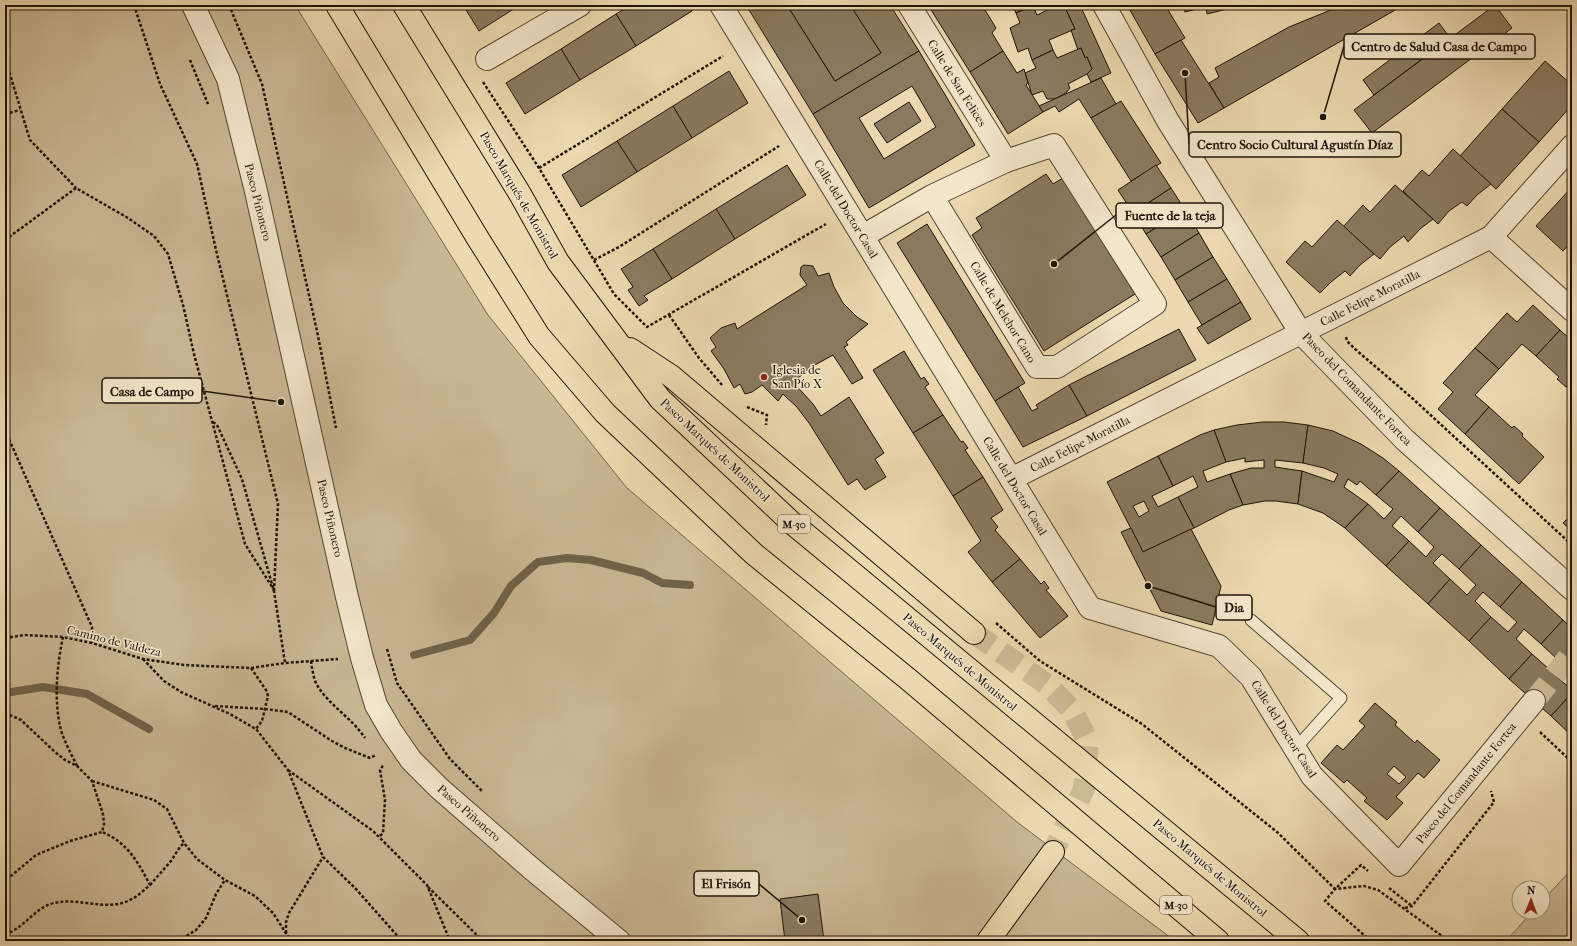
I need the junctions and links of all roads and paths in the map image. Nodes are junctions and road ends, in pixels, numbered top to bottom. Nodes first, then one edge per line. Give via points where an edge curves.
1 (134, 5) edge
2 (193, 5) edge
3 (229, 5) edge
4 (337, 5) edge
5 (404, 5) edge
6 (580, 5) edge
7 (721, 5) edge
8 (909, 5) edge
9 (1104, 5) edge
10 (744, 43) junction
11 (5, 58) edge
12 (487, 59) joint
13 (20, 110) junction
14 (5, 114) edge
15 (799, 133) junction
16 (1572, 146) edge
17 (1006, 160) junction
18 (539, 168) junction
19 (76, 188) junction
20 (932, 196) junction
21 (848, 212) junction
22 (863, 236) junction
23 (1491, 237) junction
24 (5, 240) edge
25 (594, 260) junction
26 (1572, 310) edge
27 (669, 315) junction
28 (1301, 332) junction
29 (1345, 333) dead end
30 (618, 342) junction
31 (723, 386) dead end
32 (743, 405) dead end
33 (212, 422) junction
34 (766, 427) dead end
35 (5, 430) edge
36 (337, 432) dead end
37 (1011, 479) junction
38 (1572, 544) edge
39 (1572, 589) edge
40 (274, 591) junction
41 (1251, 620) dead end
42 (994, 622) dead end
43 (974, 633) tunnel mouth
44 (63, 637) junction
45 (5, 638) edge
46 (92, 643) junction
47 (386, 645) dead end
48 (362, 658) junction
49 (143, 660) junction
50 (285, 663) junction
51 (251, 668) junction
52 (1534, 701) tunnel mouth
53 (215, 706) junction
54 (265, 709) junction
55 (5, 713) edge
56 (256, 729) junction
57 (1539, 730) dead end
58 (1295, 749) junction
59 (376, 755) dead end
60 (1572, 762) edge
61 (385, 764) dead end
62 (77, 766) junction
63 (288, 770) junction
64 (92, 780) junction
65 (484, 793) dead end
66 (102, 832) junction
67 (380, 836) junction
68 (184, 843) junction
69 (1053, 852) tunnel mouth
70 (323, 857) junction
71 (1399, 865) joint
72 (1372, 874) dead end
73 (225, 880) junction
74 (5, 881) edge
75 (1383, 883) dead end
76 (150, 885) junction
77 (427, 885) junction
78 (1335, 889) junction
79 (1412, 906) dead end
80 (286, 933) junction
81 (5, 934) edge
82 (178, 941) edge
83 (291, 941) edge
84 (402, 941) edge
85 (450, 941) edge
86 (483, 941) edge
87 (619, 941) edge
88 (988, 941) edge
89 (1218, 941) edge
90 (1298, 941) edge
91 (1371, 941) edge
92 (1449, 941) edge

1 - 40 path via 160,84 197,164 278,504
2 - 48 street, Paseo Piñonero via 228,79 257,195
3 - 36 path via 262,84
4 - 89 highway, M-30 via 539,336 605,413 754,554 908,679
5 - 30 highway, Paseo Marqués de Monistrol / M-30 via 520,194 558,262
6 - 12 street
7 - 10 street, Calle del Doctor Casal
8 - 17 street, Calle de San Felices
9 - 28 street, Paseo del Comandante Fortea via 1168,121
10 - 15 street, Calle del Doctor Casal
10 - 18 path
11 - 13 path
12 - 18 path via 473,66
13 - 14 path
13 - 19 path via 30,140
15 - 21 street, Calle del Doctor Casal
15 - 25 path via 619,247
16 - 23 street, Calle Felipe Moratilla
17 - 20 street, Calle de Melchor Cano
17 - 20 street, Calle de Melchor Cano via 1054,145 1154,304 1057,367 1037,367
18 - 25 path
19 - 24 path
19 - 33 path via 154,236 168,254
20 - 22 street, Calle de Melchor Cano
21 - 22 street, Calle del Doctor Casal
21 - 27 path
22 - 37 street, Calle del Doctor Casal
23 - 26 street
23 - 28 street, Calle Felipe Moratilla
25 - 27 path via 614,294 647,327
27 - 31 path via 699,358
28 - 37 street, Calle Felipe Moratilla
28 - 39 street, Paseo del Comandante Fortea via 1405,440
29 - 38 path via 1347,340 1355,349
30 - 43 highway via 672,376
30 - 90 highway, Paseo Marqués de Monistrol / M-30 via 660,399 792,523
32 - 34 path via 767,415
33 - 40 path via 245,544
33 - 40 path via 217,425 242,479
35 - 46 path via 92,627
37 - 58 street, Calle del Doctor Casal via 1090,608 1219,646 1251,677
40 - 50 path
41 - 58 lane via 1340,698
42 - 78 path via 1040,661 1142,724 1277,832
44 - 45 path, Camino de Valdeza via 25,635
44 - 46 path, Camino de Valdeza
44 - 62 path via 57,680 60,727
46 - 49 path, Camino de Valdeza
47 - 65 path via 397,683 450,759
48 - 50 path, Camino de Valdeza
48 - 87 street, Paseo Piñonero via 376,706 411,760 439,788 532,869
49 - 51 path, Camino de Valdeza
49 - 53 path via 164,681 181,692
50 - 51 path, Camino de Valdeza
51 - 54 path via 266,690 268,696
52 - 71 street, Paseo del Comandante Fortea
53 - 54 path
53 - 56 path
54 - 56 path via 262,721
54 - 59 path via 288,712 345,748 370,758
55 - 62 path via 21,720 64,760
56 - 63 path
57 - 60 path
58 - 71 street, Calle del Doctor Casal via 1312,776
61 - 67 path via 380,770 384,800 383,833
62 - 64 path
63 - 67 path
63 - 70 path
64 - 66 path via 103,814
64 - 68 path via 154,800 167,808
66 - 74 path via 70,841 36,855
66 - 76 path via 127,848
67 - 77 path
68 - 73 path via 197,859
68 - 76 path
69 - 88 highway
70 - 80 path via 289,913
70 - 84 path via 355,888
72 - 78 path via 1361,864
73 - 80 path via 255,896 273,913
73 - 82 path via 206,918 196,930
75 - 79 path
76 - 81 path via 131,900 119,904 53,903
77 - 85 path
77 - 86 path
78 - 91 path via 1325,901
78 - 92 path via 1364,886 1378,890
80 - 83 path

